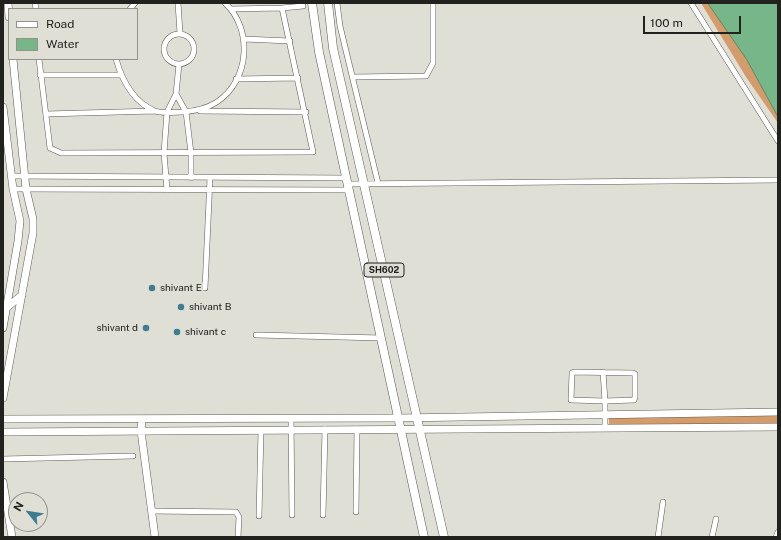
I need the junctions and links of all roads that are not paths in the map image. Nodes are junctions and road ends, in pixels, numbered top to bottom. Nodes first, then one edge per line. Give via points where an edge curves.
1 (178, 3) edge
2 (225, 3) edge
3 (312, 3) edge
4 (328, 3) edge
5 (337, 3) edge
6 (433, 3) edge
7 (691, 3) edge
8 (303, 6) dead end
9 (282, 8) junction
10 (231, 9) junction
11 (180, 33) junction
12 (244, 39) junction
13 (290, 41) junction
14 (13, 60) edge
15 (39, 60) edge
16 (116, 60) edge
17 (179, 64) junction
18 (40, 75) junction
19 (120, 75) junction
20 (353, 77) junction
21 (298, 78) junction
22 (236, 79) junction
23 (176, 94) junction
24 (3, 107) edge
25 (156, 111) junction
26 (199, 111) junction
27 (167, 112) junction
28 (186, 112) junction
29 (306, 112) junction
30 (46, 114) junction
31 (778, 141) edge
32 (164, 153) junction
33 (191, 153) junction
34 (11, 176) junction
35 (25, 177) junction
36 (165, 178) junction
37 (191, 178) junction
38 (210, 178) junction
39 (778, 180) edge
40 (364, 183) junction
41 (378, 183) junction
42 (348, 184) junction
43 (13, 189) junction
44 (26, 189) junction
45 (167, 190) junction
46 (210, 190) junction
47 (24, 284) junction
48 (205, 288) dead end
49 (10, 290) junction
50 (3, 295) edge
51 (22, 295) junction
52 (5, 309) edge
53 (3, 328) edge
54 (256, 335) dead end
55 (382, 338) junction
56 (604, 372) junction
57 (3, 398) edge
58 (605, 401) junction
59 (778, 412) edge
60 (605, 414) junction
61 (417, 417) junction
62 (291, 418) junction
63 (399, 418) junction
64 (142, 419) junction
65 (3, 420) edge
66 (778, 427) edge
67 (605, 428) junction
68 (357, 429) junction
69 (401, 429) junction
70 (420, 429) junction
71 (261, 430) junction
72 (292, 430) junction
73 (325, 430) junction
74 (141, 431) junction
75 (3, 432) edge
76 (133, 456) dead end
77 (3, 459) edge
78 (3, 482) edge
79 (663, 502) dead end
80 (151, 511) junction
81 (356, 512) dead end
82 (292, 515) dead end
83 (323, 515) dead end
84 (259, 516) dead end
85 (716, 519) dead end
86 (778, 532) edge
87 (12, 537) edge
88 (155, 537) edge
89 (238, 537) edge
90 (424, 537) edge
91 (444, 537) edge
92 (658, 537) edge
93 (712, 537) edge
94 (776, 537) edge

1 - 11 street
2 - 10 street
3 - 42 main road, SH602 via 319,52
4 - 40 main road, SH602 via 333,48
5 - 20 street
6 - 20 street via 433,63 426,76
7 - 31 street
8 - 9 street
9 - 10 street
9 - 13 street
10 - 12 street via 241,27
11 - 17 street via 193,41 195,52 189,61
11 - 17 street via 171,36 164,48 167,58 174,64
12 - 13 street
12 - 22 street via 242,68
13 - 21 street
14 - 35 street
15 - 18 street
16 - 19 street
17 - 23 street
18 - 19 street
18 - 30 street
19 - 25 street via 136,98
20 - 41 street
21 - 22 street
21 - 29 street
22 - 26 street via 218,101
23 - 27 street
23 - 28 street
24 - 34 street
25 - 27 street
25 - 30 street
26 - 28 street
26 - 29 street
27 - 28 street
27 - 32 street
28 - 33 street
29 - 33 street via 313,152
30 - 32 street via 52,151
32 - 33 street
32 - 36 street
33 - 37 street
34 - 35 street
34 - 43 street
35 - 36 street
35 - 44 street
36 - 37 street
36 - 45 street
37 - 38 street
38 - 42 street
38 - 46 street
39 - 41 street
40 - 41 street
40 - 42 street
40 - 61 main road, SH602
42 - 46 street
42 - 55 main road, SH602
43 - 44 street
43 - 49 street via 20,230
44 - 45 street
44 - 47 street via 33,233
45 - 46 street
46 - 48 street
47 - 49 street
47 - 51 street
49 - 50 street
49 - 52 street
51 - 52 street
51 - 57 street
52 - 53 street
54 - 55 street
55 - 63 main road, SH602
56 - 58 street
56 - 58 street via 633,373 635,397 634,400
56 - 58 street via 572,373 571,400
58 - 60 street
59 - 60 street
60 - 61 street
60 - 67 street
61 - 63 street
61 - 70 main road, SH602
62 - 63 street
62 - 64 street
62 - 72 street
63 - 69 main road, SH602
64 - 65 street
64 - 74 street
66 - 67 street
67 - 70 street
68 - 69 street
68 - 73 street
68 - 81 street
69 - 70 street
69 - 90 main road, SH602
70 - 91 main road, SH602
71 - 72 street
71 - 74 street
71 - 84 street
72 - 73 street
72 - 82 street
73 - 83 street
74 - 75 street
74 - 80 street
76 - 77 street
78 - 87 street
79 - 92 street
80 - 88 street
80 - 89 street via 236,512
85 - 93 street
86 - 94 street

